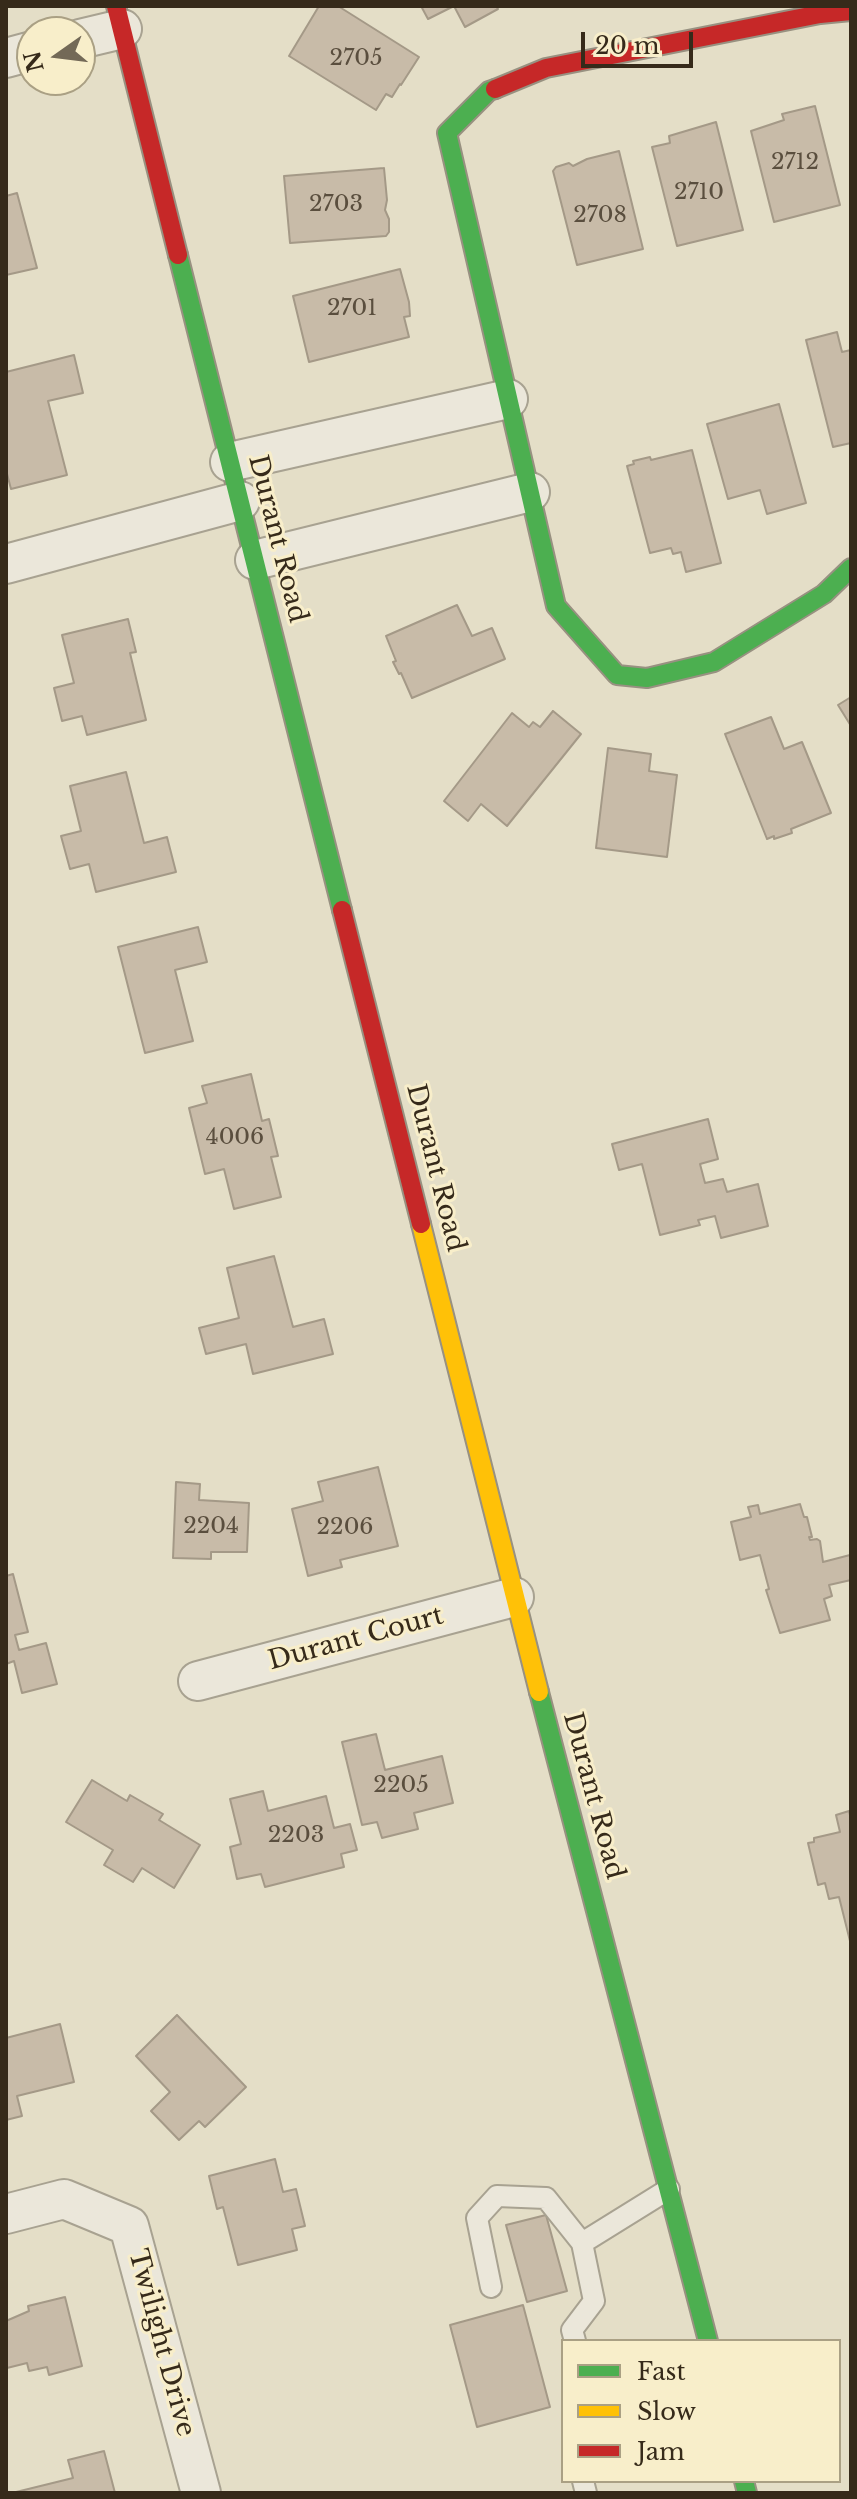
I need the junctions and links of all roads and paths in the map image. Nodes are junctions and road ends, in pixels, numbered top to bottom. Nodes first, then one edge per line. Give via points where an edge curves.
1 (851, 11) edge
2 (119, 18) edge
3 (96, 30) edge
4 (508, 399) junction
5 (230, 462) junction
6 (530, 492) junction
7 (240, 501) junction
8 (255, 560) junction
9 (6, 564) edge
10 (851, 568) edge
11 (514, 1597) junction
12 (198, 1681) dead end
13 (669, 2189) junction
14 (6, 2214) edge
15 (582, 2243) junction
16 (491, 2287) dead end
17 (574, 2339) edge
18 (707, 2339) edge
19 (201, 2493) edge

1 - 4 street via 546,68 489,91 447,133
2 - 3 street
2 - 5 street, Durant Road
4 - 5 street
4 - 6 street
5 - 7 street, Durant Road
6 - 8 street
6 - 10 street via 556,606 617,675 647,678 714,662 824,594
7 - 8 street, Durant Road
7 - 9 street
8 - 11 street, Durant Road
11 - 12 street, Durant Court
11 - 13 street, Durant Road
13 - 15 lane
13 - 18 street, Durant Road
14 - 19 street, Twilight Drive via 64,2199 129,2226
15 - 16 lane via 546,2198 497,2196 477,2218
15 - 17 lane via 594,2301 572,2330

